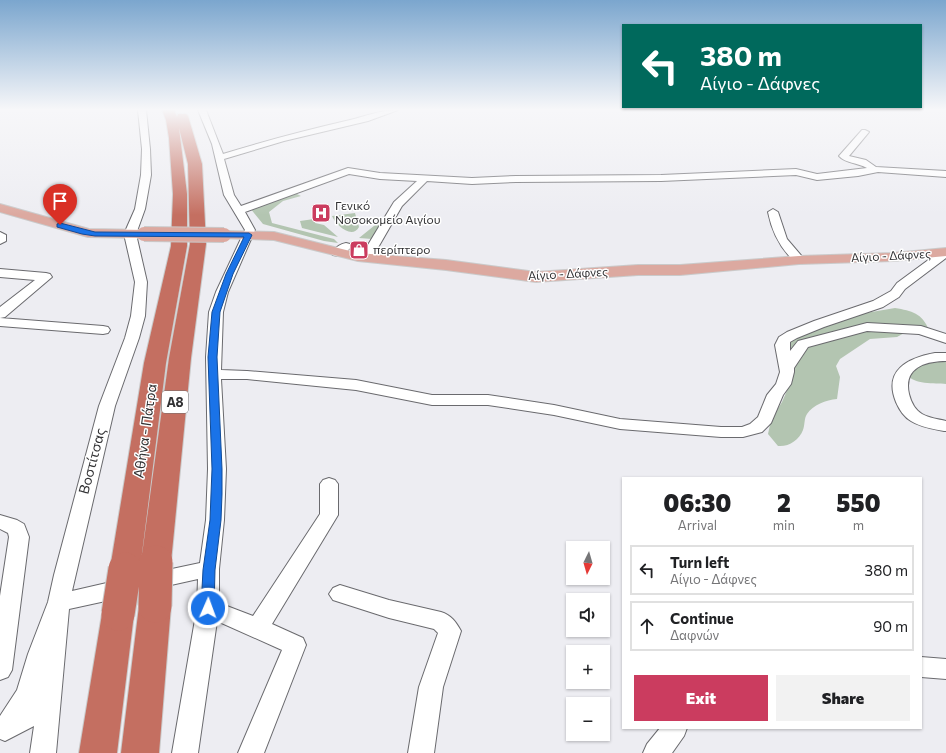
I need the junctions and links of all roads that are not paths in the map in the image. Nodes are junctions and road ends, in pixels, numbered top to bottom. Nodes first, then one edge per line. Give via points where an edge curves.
1 (146, 145) edge
2 (176, 145) edge
3 (191, 145) edge
4 (215, 145) edge
5 (261, 145) edge
6 (853, 145) edge
7 (220, 158) junction
8 (874, 169) junction
9 (946, 174) edge
10 (424, 179) junction
11 (0, 208) edge
12 (238, 210) junction
13 (773, 212) dead end
14 (0, 234) edge
15 (137, 234) junction
16 (249, 235) junction
17 (0, 241) edge
18 (946, 252) edge
19 (366, 258) junction
20 (799, 260) junction
21 (0, 273) edge
22 (0, 314) edge
23 (0, 322) edge
24 (104, 330) dead end
25 (946, 339) edge
26 (946, 357) edge
27 (787, 366) junction
28 (214, 374) junction
29 (944, 426) dead end
30 (329, 484) dead end
31 (0, 522) edge
32 (209, 570) junction
33 (340, 594) dead end
34 (59, 602) junction
35 (208, 608) junction
36 (257, 629) junction
37 (922, 667) edge
38 (946, 669) edge
39 (0, 670) edge
40 (48, 708) junction
41 (674, 729) edge
42 (3, 732) edge
43 (43, 753) edge
44 (98, 753) edge
45 (140, 753) edge
46 (185, 753) edge
47 (251, 753) edge
48 (421, 753) edge
49 (656, 753) edge

1 - 15 street via 146,175
2 - 44 highway, Αθήνα - Πάτρα / Α8, bridge via 180,194 179,246 155,363
3 - 45 highway, Αθήνα - Πάτρα / Α8, bridge via 195,164 198,244 180,358 156,562 155,606
4 - 7 street
5 - 7 street
6 - 8 street via 843,156 863,162
7 - 12 street via 229,195
8 - 9 street
8 - 10 street via 817,177 796,172 668,178 511,179 481,182
10 - 12 street via 348,171
10 - 19 street via 398,204
11 - 15 main road, Αίγιο - Δάφνες via 85,233
12 - 16 street via 248,225
13 - 20 street via 776,228 782,240
14 - 17 street
15 - 16 main road, Αίγιο - Δάφνες, bridge
15 - 34 street, Βοστίτσας via 141,282 138,316 107,406
16 - 19 main road, Αίγιο - Δάφνες via 278,237 342,250
16 - 28 street via 230,274 216,312
18 - 20 main road, Αίγιο - Δάφνες
18 - 27 street via 901,286 895,294 878,304 819,324 784,340 782,345
19 - 20 main road, Αίγιο - Δάφνες via 446,265 541,278
21 - 22 street via 46,276
23 - 24 street
25 - 27 street via 921,330 867,327 803,344
26 - 29 street via 929,358 911,366 904,373 900,386 904,404 916,418
27 - 28 street via 783,384 765,419 756,428 743,432 620,424 488,400 432,400 356,385
28 - 32 street via 216,520
30 - 36 street via 329,515
31 - 39 street via 17,530 19,538
32 - 34 street
32 - 35 street
33 - 48 street via 441,621 450,631 431,687
34 - 40 street, Βοστίτσας
34 - 42 street via 38,655 24,703
35 - 36 street
35 - 46 street
36 - 47 street via 295,645
37 - 38 street
40 - 42 street via 32,714
40 - 43 street, Βοστίτσας
41 - 49 street

